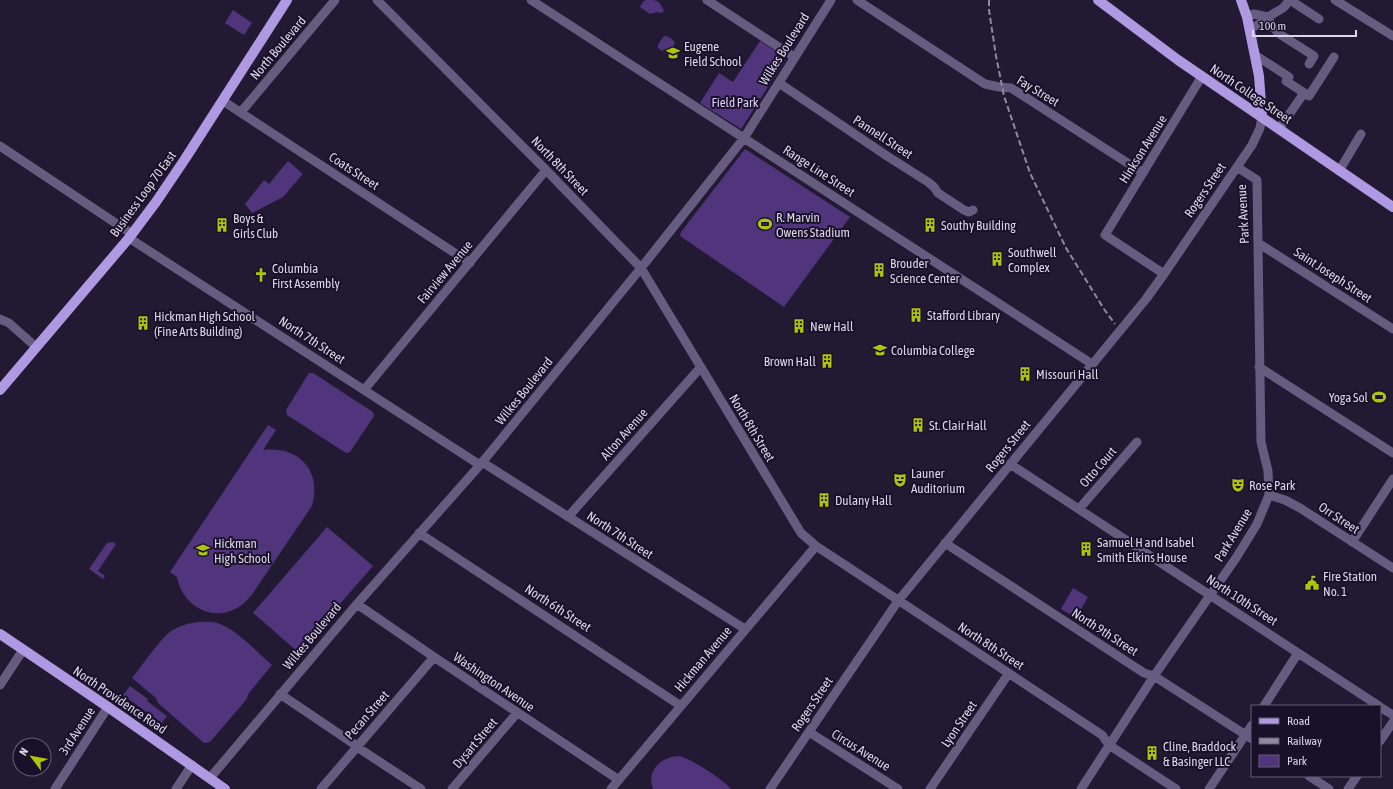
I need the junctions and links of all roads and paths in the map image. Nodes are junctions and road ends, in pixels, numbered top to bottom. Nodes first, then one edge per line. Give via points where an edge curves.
1 (288, 0) edge
2 (335, 0) edge
3 (377, 0) edge
4 (707, 0) edge
5 (831, 0) edge
6 (857, 0) edge
7 (1098, 0) edge
8 (1241, 0) edge
9 (1290, 0) edge
10 (1336, 0) edge
11 (538, 2) edge
12 (1247, 17) junction
13 (1268, 17) junction
14 (1319, 18) dead end
15 (1249, 28) junction
16 (1393, 36) edge
17 (1255, 55) junction
18 (1334, 57) dead end
19 (794, 58) junction
20 (1309, 64) dead end
21 (1202, 76) junction
22 (778, 83) junction
23 (1304, 93) junction
24 (223, 101) junction
25 (241, 112) junction
26 (1262, 117) junction
27 (1279, 129) junction
28 (1361, 134) dead end
29 (744, 138) junction
30 (0, 146) edge
31 (1237, 167) junction
32 (546, 170) junction
33 (1339, 170) junction
34 (1143, 173) junction
35 (1393, 206) edge
36 (973, 210) dead end
37 (130, 236) junction
38 (1258, 243) junction
39 (470, 263) junction
40 (641, 268) junction
41 (1164, 274) junction
42 (0, 319) edge
43 (1393, 330) edge
44 (36, 347) junction
45 (1092, 364) junction
46 (1259, 367) junction
47 (700, 368) junction
48 (0, 390) edge
49 (364, 390) junction
50 (1138, 442) dead end
51 (1393, 452) edge
52 (481, 464) junction
53 (1010, 464) junction
54 (1393, 479) edge
55 (1269, 496) junction
56 (1079, 509) junction
57 (568, 517) junction
58 (420, 533) junction
59 (1352, 542) junction
60 (945, 543) junction
61 (816, 546) junction
62 (1393, 568) edge
63 (1210, 596) junction
64 (898, 601) junction
65 (357, 604) junction
66 (745, 629) junction
67 (0, 634) edge
68 (23, 650) junction
69 (1298, 653) junction
70 (434, 657) junction
71 (1009, 673) junction
72 (1154, 676) junction
73 (0, 686) edge
74 (280, 694) junction
75 (1265, 705) edge
76 (1378, 705) edge
77 (681, 706) junction
78 (108, 707) junction
79 (1381, 707) edge
80 (517, 713) junction
81 (1393, 715) edge
82 (1393, 722) edge
83 (809, 732) junction
84 (1249, 737) edge
85 (1381, 740) edge
86 (1109, 745) junction
87 (357, 746) junction
88 (192, 765) junction
89 (1311, 777) edge
90 (1356, 777) edge
91 (210, 778) junction
92 (616, 786) edge
93 (55, 789) edge
94 (176, 789) edge
95 (225, 789) edge
96 (321, 789) edge
97 (421, 789) edge
98 (452, 789) edge
99 (770, 789) edge
100 (898, 789) edge
101 (930, 789) edge
102 (1080, 789) edge
103 (1176, 789) edge
104 (1209, 789) edge
105 (1329, 789) edge
106 (1348, 789) edge

1 - 24 main road, Business Loop 70 East
2 - 25 street, North Boulevard
3 - 32 street, North 8th Street
4 - 19 street
5 - 19 street, Wilkes Boulevard
6 - 34 street, Fay Street via 985,84 1011,88
7 - 21 main road, North College Street
8 - 12 main road
9 - 13 street via 1283,8
9 - 14 street
10 - 16 street
11 - 29 street, Range Line Street
12 - 13 street via 1254,14
12 - 15 main road
13 - 15 street
13 - 20 street via 1277,32 1314,56
15 - 17 main road
17 - 23 street via 1289,77 1286,81
17 - 26 main road
18 - 23 street via 1309,96
19 - 22 street, Wilkes Boulevard
21 - 26 main road, North College Street
21 - 34 street, Hinkson Avenue
22 - 29 street, Wilkes Boulevard
22 - 36 street, Pannell Street via 928,182 938,193 964,210
23 - 27 street
24 - 25 street, Coats Street
24 - 37 main road, Business Loop 70 East via 161,195
25 - 39 street, Coats Street
26 - 27 main road, North College Street
26 - 31 street, Rogers Street via 1254,140
27 - 33 main road, North College Street
28 - 33 street
29 - 40 street, Wilkes Boulevard
29 - 45 street, Range Line Street
30 - 37 street, North 7th Street
31 - 38 street, Park Avenue via 1256,180
31 - 41 street, Rogers Street
32 - 39 street, Fairview Avenue
32 - 40 street, North 8th Street
33 - 35 main road, North College Street
34 - 41 street, Hinkson Avenue via 1105,235
37 - 44 main road, Business Loop 70 East
37 - 49 street, North 7th Street
38 - 43 street, Saint Joseph Street
38 - 46 street, Park Avenue
39 - 49 street, Fairview Avenue
40 - 47 street, North 8th Street
40 - 52 street, Wilkes Boulevard
41 - 45 street, Rogers Street
42 - 44 street via 9,323
44 - 48 main road, Business Loop 70 East
45 - 53 street, Rogers Street
46 - 51 street
46 - 55 street, Park Avenue via 1261,442 1268,471
47 - 57 street, Alton Avenue
47 - 61 street, North 8th Street via 801,533
49 - 52 street, North 7th Street
50 - 56 street, Otto Court
52 - 57 street, North 7th Street
52 - 58 street, Wilkes Boulevard
53 - 56 street, North 10th Street
53 - 60 street, Rogers Street
54 - 59 street
55 - 59 street, Orr Street via 1285,500 1300,508
55 - 63 street, Park Avenue via 1257,524
56 - 63 street, North 10th Street
57 - 66 street, North 7th Street
58 - 65 street, Wilkes Boulevard
58 - 77 street, North 6th Street
59 - 62 street, Orr Street
60 - 64 street, Rogers Street
60 - 72 street, North 9th Street via 1144,673
61 - 64 street, North 8th Street
61 - 66 street, Hickman Avenue
63 - 69 street, North 10th Street
63 - 72 street, Park Avenue
64 - 71 street, North 8th Street
64 - 83 street, Rogers Street
65 - 70 street, Washington Avenue
65 - 74 street, Wilkes Boulevard
66 - 77 street, Hickman Avenue
67 - 68 main road, North Providence Road
68 - 73 street
68 - 78 main road, North Providence Road
69 - 75 street
69 - 76 street, North 10th Street
70 - 80 street, Washington Avenue
70 - 87 street, Pecan Street
71 - 86 street, North 8th Street via 1102,735
71 - 101 street, Lyon Street
72 - 84 street, North 9th Street
72 - 86 street, Park Avenue
74 - 87 street
74 - 91 street, Wilkes Boulevard
77 - 92 street, Hickman Avenue
78 - 88 main road, North Providence Road
78 - 93 street, 3rd Avenue
79 - 81 street, North 10th Street
80 - 92 street, Washington Avenue
80 - 98 street, Dysart Street
82 - 85 street
83 - 99 street, Rogers Street
83 - 100 street, Circus Avenue
84 - 104 street
86 - 102 street, Park Avenue
86 - 103 street, North 8th Street
87 - 96 street, Pecan Street
87 - 97 street
88 - 91 main road, North Providence Road
88 - 94 street
89 - 105 street
90 - 106 street
91 - 95 main road, North Providence Road

